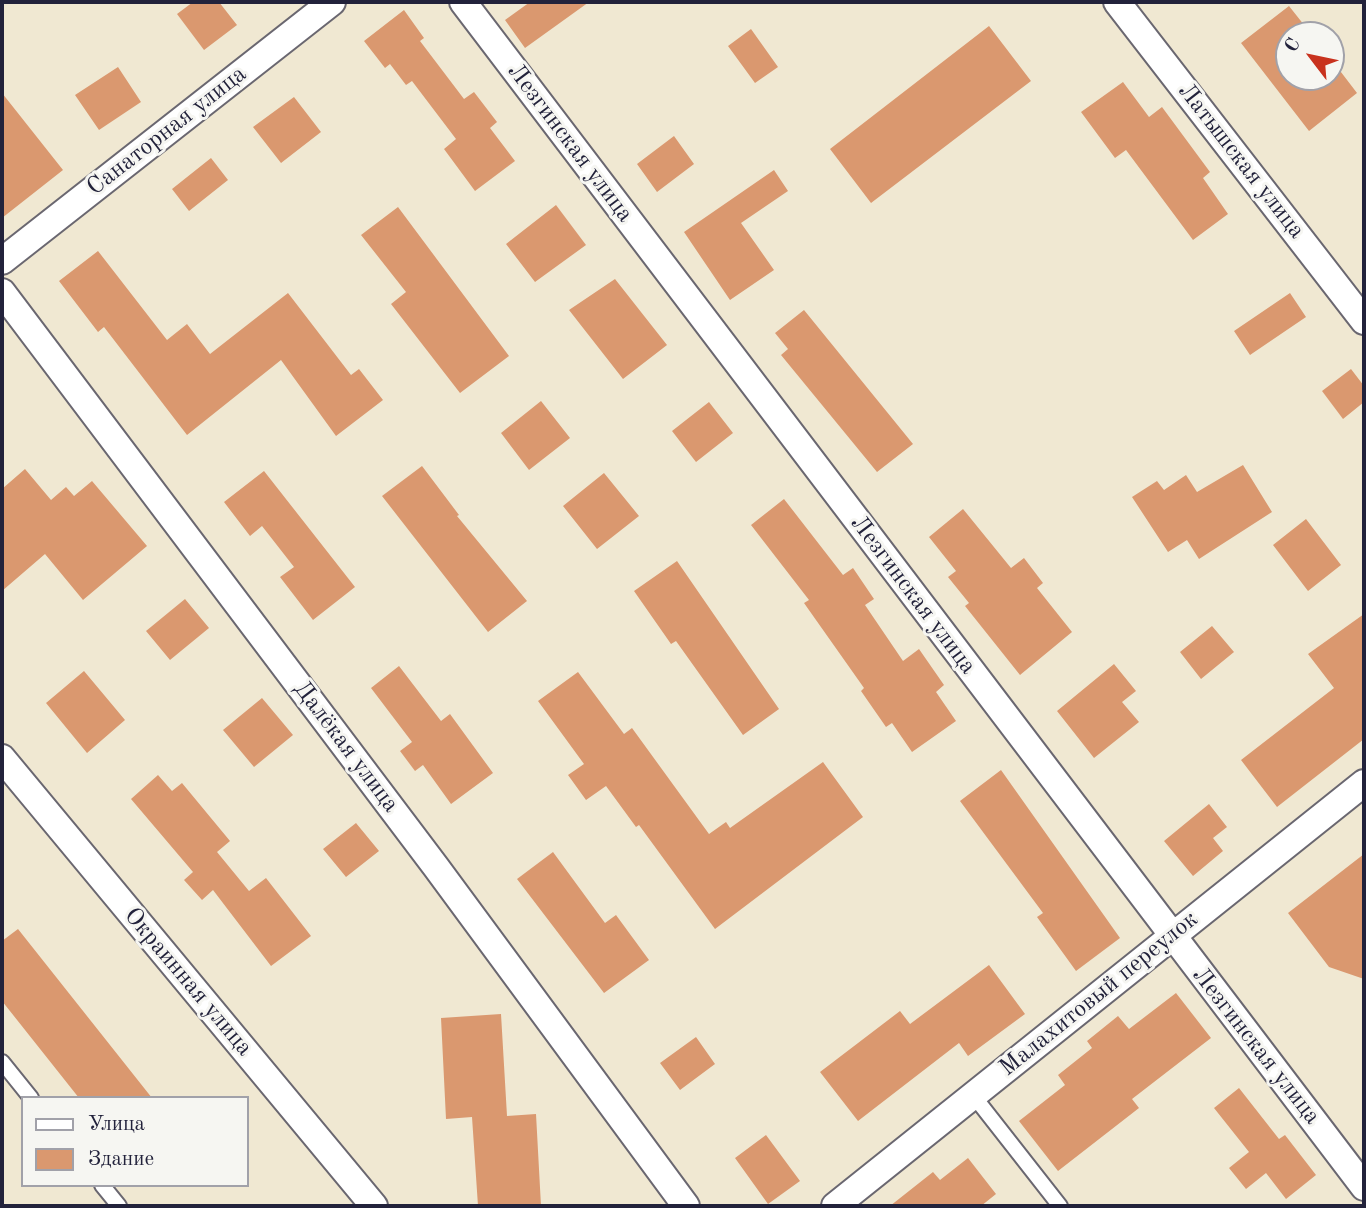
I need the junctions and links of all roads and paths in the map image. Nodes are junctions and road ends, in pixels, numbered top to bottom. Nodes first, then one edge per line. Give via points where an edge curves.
1 (332, 2) edge
2 (463, 2) edge
3 (1117, 2) edge
4 (2, 261) edge
5 (2, 292) edge
6 (1364, 321) edge
7 (2, 758) edge
8 (1364, 783) edge
9 (1171, 936) junction
10 (2, 1062) edge
11 (29, 1096) edge
12 (973, 1096) junction
13 (104, 1187) edge
14 (1364, 1187) edge
15 (119, 1206) edge
16 (374, 1206) edge
17 (685, 1206) edge
18 (835, 1206) edge
19 (1060, 1206) edge

1 - 4 street, Санаторная улица
2 - 9 street, Лезгинская улица
3 - 6 street, Латышская улица
5 - 17 street, Далёкая улица
7 - 16 street, Окраинная улица
8 - 9 street, Малахитовый переулок
9 - 12 street, Малахитовый переулок
9 - 14 street, Лезгинская улица
10 - 11 lane
12 - 18 street, Малахитовый переулок
12 - 19 lane
13 - 15 lane

